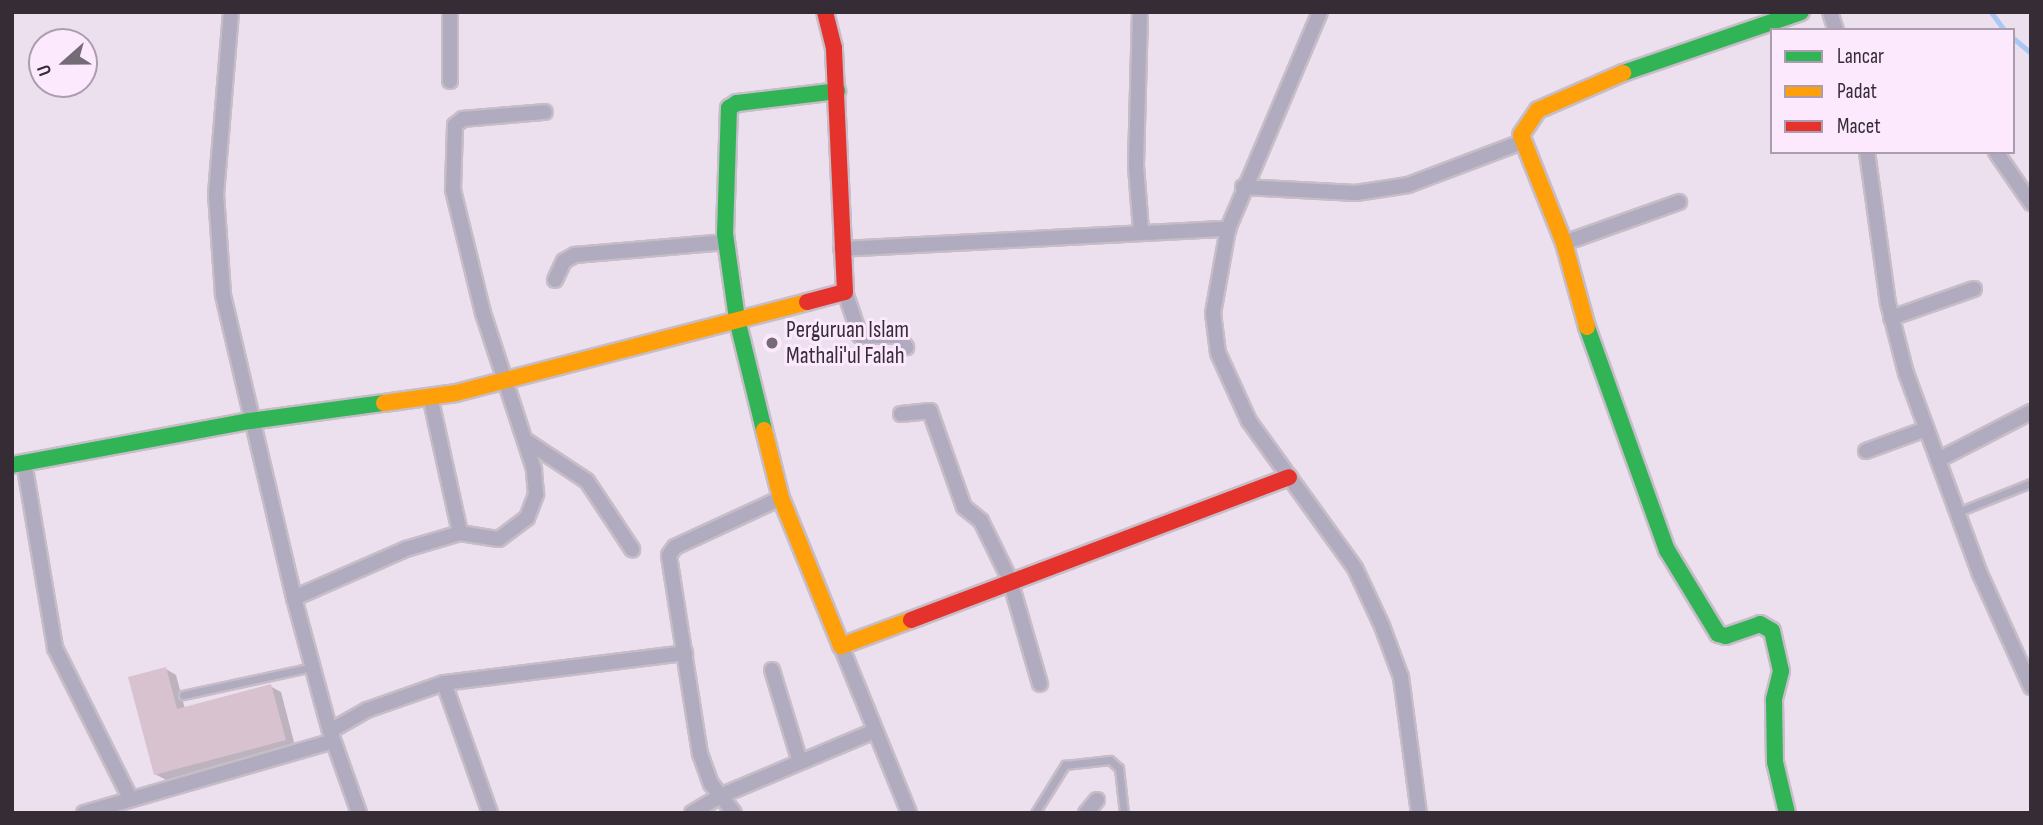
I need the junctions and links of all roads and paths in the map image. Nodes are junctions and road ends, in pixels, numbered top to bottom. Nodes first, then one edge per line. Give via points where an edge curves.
1 (231, 12) edge
2 (450, 12) edge
3 (825, 12) edge
4 (1140, 12) edge
5 (1320, 12) edge
6 (1801, 12) edge
7 (450, 81) dead end
8 (837, 91) junction
9 (545, 112) dead end
10 (1522, 142) junction
11 (1867, 154) edge
12 (1997, 154) edge
13 (1243, 187) junction
14 (1679, 202) dead end
15 (2031, 203) edge
16 (1228, 229) junction
17 (1141, 231) junction
18 (726, 242) junction
19 (1564, 243) junction
20 (841, 249) junction
21 (555, 280) dead end
22 (1974, 289) dead end
23 (845, 292) junction
24 (1891, 318) junction
25 (737, 319) junction
26 (906, 347) dead end
27 (507, 381) junction
28 (430, 396) junction
29 (2031, 412) edge
30 (901, 414) dead end
31 (250, 421) junction
32 (1926, 429) junction
33 (525, 440) junction
34 (1866, 451) dead end
35 (1938, 460) junction
36 (18, 463) edge
37 (1289, 477) junction
38 (2031, 484) edge
39 (781, 499) junction
40 (1957, 512) junction
41 (460, 533) junction
42 (632, 549) dead end
43 (1010, 580) junction
44 (294, 598) junction
45 (841, 646) junction
46 (685, 653) junction
47 (313, 666) junction
48 (772, 670) dead end
49 (444, 683) junction
50 (1040, 684) dead end
51 (2031, 687) edge
52 (183, 695) dead end
53 (872, 732) junction
54 (332, 736) junction
55 (800, 762) junction
56 (720, 796) junction
57 (130, 799) junction
58 (1097, 800) dead end
59 (84, 813) edge
60 (359, 813) edge
61 (490, 813) edge
62 (692, 813) edge
63 (734, 813) edge
64 (909, 813) edge
65 (1035, 813) edge
66 (1086, 813) edge
67 (1124, 813) edge
68 (1419, 813) edge
69 (1787, 813) edge

1 - 31 street via 216,194 219,251
2 - 7 street
3 - 8 street
4 - 17 street via 1136,166
5 - 13 street
6 - 10 street via 1647,62 1538,110 1523,130
8 - 18 street via 729,108
8 - 20 street
9 - 27 street via 463,119 455,125 453,190 484,313
10 - 13 street via 1408,185 1356,193
10 - 19 street
11 - 24 street
12 - 15 street
13 - 16 street
14 - 19 street
16 - 17 street
16 - 37 street via 1213,313 1218,352 1249,421
17 - 20 street
18 - 21 street via 575,255 564,261
18 - 25 street
19 - 69 street via 1593,350 1682,579 1722,636 1760,624 1772,631 1781,671 1774,700 1776,762
20 - 23 street
22 - 24 street
23 - 25 street
23 - 26 street via 860,336 898,336
24 - 32 street
25 - 27 street
25 - 39 street
27 - 28 street
27 - 33 street
28 - 31 street
28 - 41 street
29 - 35 street
30 - 43 street via 930,411 964,507 981,521
31 - 36 street
31 - 44 street
32 - 34 street
32 - 35 street
33 - 41 street via 536,487 527,518 499,539
33 - 42 street via 587,481
35 - 40 street
36 - 57 street via 55,648
37 - 43 street
37 - 68 street via 1355,568 1382,626 1401,677
38 - 40 lane
39 - 45 street
39 - 46 street via 671,548
40 - 51 street
41 - 44 street via 405,549
43 - 45 street
43 - 50 street
44 - 47 street
45 - 53 street
46 - 49 street
46 - 56 street via 700,754
47 - 52 lane
47 - 54 street
48 - 55 street
49 - 54 street via 368,710
49 - 61 street
53 - 55 street
53 - 64 street
54 - 57 street
54 - 60 street
55 - 56 street
56 - 62 street
56 - 63 street
57 - 59 street
58 - 66 street
65 - 67 lane via 1065,765 1110,760 1119,768

